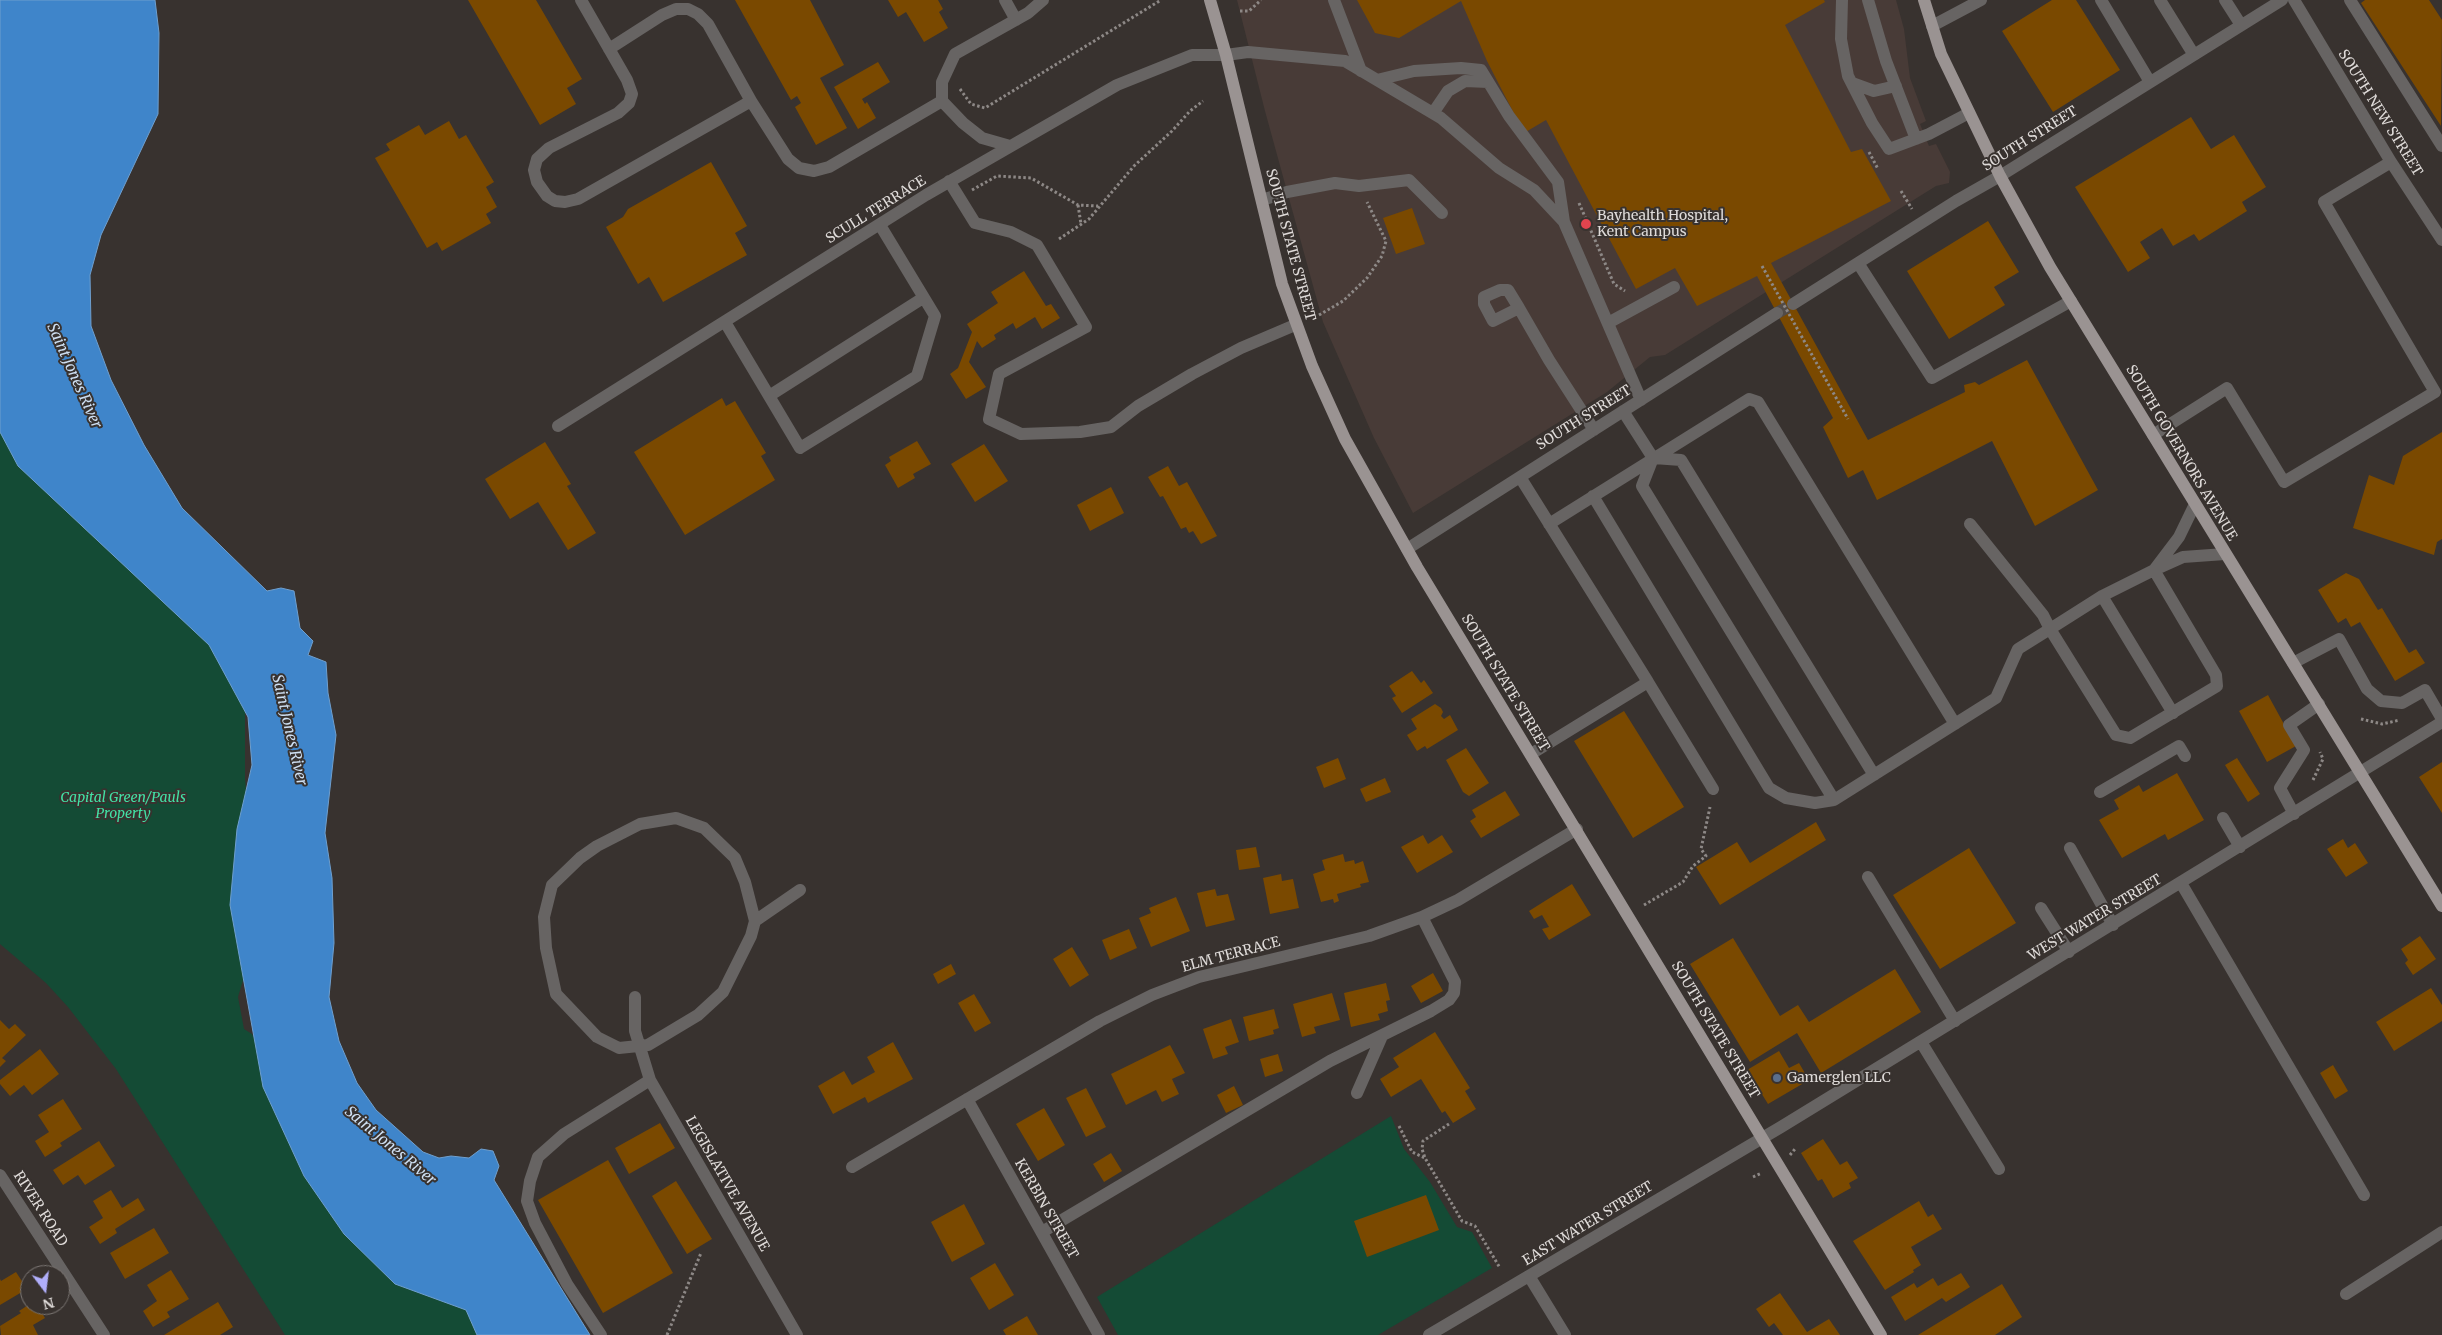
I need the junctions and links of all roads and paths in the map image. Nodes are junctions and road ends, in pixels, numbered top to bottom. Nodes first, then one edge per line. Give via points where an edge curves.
1 (581, 0) edge
2 (1005, 0) edge
3 (1043, 0) edge
4 (1161, 0) edge
5 (1210, 0) edge
6 (1261, 0) edge
7 (1334, 0) edge
8 (1842, 0) edge
9 (1868, 0) edge
10 (1924, 0) edge
11 (2100, 0) edge
12 (2160, 0) edge
13 (2225, 0) edge
14 (2282, 0) edge
15 (2350, 0) edge
16 (1975, 2) edge
17 (2300, 3) edge
18 (1240, 11) dead end
19 (1016, 20) junction
20 (2241, 25) junction
21 (1932, 26) junction
22 (609, 49) junction
23 (1226, 55) junction
24 (2194, 55) junction
25 (1361, 70) junction
26 (1377, 80) junction
27 (1488, 82) junction
28 (2150, 82) junction
29 (960, 84) dead end
30 (1852, 84) junction
31 (1896, 86) junction
32 (751, 100) junction
33 (942, 101) junction
34 (1203, 101) dead end
35 (1969, 112) junction
36 (1433, 113) junction
37 (1916, 139) junction
38 (1010, 146) junction
39 (2442, 146) edge
40 (2391, 162) junction
41 (2000, 176) junction
42 (949, 181) junction
43 (1901, 190) dead end
44 (960, 197) junction
45 (1365, 198) dead end
46 (1577, 198) dead end
47 (1262, 200) junction
48 (1078, 205) junction
49 (1099, 206) junction
50 (1912, 208) dead end
51 (1442, 213) dead end
52 (1564, 222) junction
53 (1082, 224) junction
54 (880, 225) junction
55 (1059, 239) dead end
56 (2442, 240) edge
57 (1858, 263) junction
58 (1762, 266) dead end
59 (1674, 287) dead end
60 (1625, 291) dead end
61 (923, 298) junction
62 (2071, 302) junction
63 (1793, 304) tunnel mouth
64 (1519, 308) dead end
65 (1778, 313) tunnel mouth
66 (1319, 316) dead end
67 (725, 322) junction
68 (1608, 323) junction
69 (1295, 325) junction
70 (769, 396) junction
71 (1641, 400) junction
72 (1623, 411) junction
73 (1848, 419) dead end
74 (558, 426) dead end
75 (1594, 430) junction
76 (2153, 436) junction
77 (1653, 458) junction
78 (1520, 477) junction
79 (1593, 496) junction
80 (2195, 504) junction
81 (1549, 524) junction
82 (1970, 524) dead end
83 (1406, 548) junction
84 (2225, 554) junction
85 (2154, 570) junction
86 (2102, 596) junction
87 (2050, 629) junction
88 (2293, 663) junction
89 (1648, 682) junction
90 (2319, 704) junction
91 (2173, 713) junction
92 (2362, 719) dead end
93 (2442, 720) edge
94 (1955, 724) junction
95 (2382, 724) dead end
96 (1531, 754) junction
97 (2185, 756) dead end
98 (2320, 769) dead end
99 (2362, 772) junction
100 (1874, 775) junction
101 (2313, 781) dead end
102 (1713, 789) dead end
103 (2100, 792) dead end
104 (1834, 800) junction
105 (1710, 807) dead end
106 (2294, 814) junction
107 (2223, 818) dead end
108 (1577, 829) junction
109 (2240, 847) junction
110 (2070, 848) dead end
111 (1868, 877) dead end
112 (2181, 883) junction
113 (800, 890) dead end
114 (1644, 906) dead end
115 (2442, 906) edge
116 (2041, 908) dead end
117 (1422, 917) junction
118 (755, 920) junction
119 (2113, 925) junction
120 (2069, 952) junction
121 (635, 997) dead end
122 (1955, 1021) junction
123 (1382, 1036) junction
124 (1921, 1042) junction
125 (638, 1046) junction
126 (650, 1080) junction
127 (1358, 1093) dead end
128 (967, 1099) junction
129 (1449, 1124) dead end
130 (1399, 1126) dead end
131 (1763, 1138) junction
132 (1425, 1158) junction
133 (852, 1167) dead end
134 (1999, 1169) dead end
135 (1762, 1173) dead end
136 (0, 1175) edge
137 (1753, 1177) dead end
138 (2364, 1195) dead end
139 (1042, 1232) junction
140 (2442, 1232) edge
141 (701, 1253) dead end
142 (1500, 1268) dead end
143 (1529, 1276) junction
144 (2346, 1294) dead end
145 (104, 1335) edge
146 (601, 1335) edge
147 (667, 1335) edge
148 (797, 1335) edge
149 (1099, 1335) edge
150 (1429, 1335) edge
151 (1564, 1335) edge
152 (1882, 1335) edge

1 - 22 street
2 - 19 street
3 - 19 street
4 - 29 path via 985,108 971,104 960,91
5 - 23 main road, SOUTH STATE STREET
6 - 18 path via 1249,11
7 - 25 street
8 - 30 street via 1841,39
9 - 31 street
10 - 21 main road, SOUTH GOVERNORS AVENUE
11 - 28 street
12 - 24 street
13 - 20 street
14 - 20 street, SOUTH STREET
15 - 39 street
16 - 21 street
17 - 40 street, SOUTH NEW STREET
19 - 33 street via 955,54 942,82
20 - 24 street, SOUTH STREET
21 - 35 main road, SOUTH GOVERNORS AVENUE via 1941,54
22 - 32 street via 662,15 688,9 708,24
22 - 32 street via 632,94 629,103 618,113 549,148 537,159 534,170 537,182 546,196 555,201 578,199
23 - 25 street, SCULL TERRACE via 1248,52 1345,61
23 - 38 street, SCULL TERRACE via 1192,55 1117,85
23 - 47 main road, SOUTH STATE STREET
24 - 28 street, SOUTH STREET
25 - 26 street, SCULL TERRACE
26 - 27 street via 1414,71 1461,68 1481,70
26 - 36 street, SCULL TERRACE
27 - 36 street via 1466,81 1448,91
27 - 52 street via 1558,182
28 - 41 street, SOUTH STREET
30 - 31 street via 1874,91
30 - 37 street via 1889,149
31 - 37 street
32 - 33 street via 788,158 799,168 814,171 853,154
33 - 38 street via 982,138
34 - 49 path via 1134,166
35 - 37 street
35 - 41 main road, SOUTH GOVERNORS AVENUE
36 - 52 street, SCULL TERRACE via 1499,168 1534,190
38 - 42 street, SCULL TERRACE
40 - 56 street, SOUTH NEW STREET
40 - 76 street via 2324,202 2435,392 2284,482 2227,388
41 - 57 street, SOUTH STREET
41 - 62 main road, SOUTH GOVERNORS AVENUE
42 - 44 street
42 - 54 street, SCULL TERRACE
43 - 50 path
44 - 48 path via 997,176 1031,178
44 - 69 street via 975,223 1011,232 1036,245 1086,327 999,374 989,419 1020,434 1080,432 1111,427 1138,406 1192,374 1240,348
45 - 66 path via 1386,241 1382,256 1367,278 1343,302
46 - 60 path via 1614,284
47 - 51 street via 1335,183 1359,186 1409,180
47 - 69 main road, SOUTH STATE STREET
48 - 49 path
48 - 53 path
49 - 53 path
52 - 68 street
53 - 55 path
54 - 61 street
54 - 67 street, SCULL TERRACE
57 - 62 street via 1932,378
57 - 63 street, SOUTH STREET
58 - 73 path, bridge
59 - 68 street
61 - 70 street
61 - 70 street via 934,316 917,376 800,448
62 - 76 main road, SOUTH GOVERNORS AVENUE
64 - 75 street
65 - 71 street, SOUTH STREET
67 - 70 street
67 - 74 street, SCULL TERRACE
68 - 71 street
69 - 83 main road, SOUTH STATE STREET via 1344,438
71 - 72 street, SOUTH STREET
72 - 75 street, SOUTH STREET
72 - 77 street
75 - 78 street, SOUTH STREET
76 - 80 main road, SOUTH GOVERNORS AVENUE
77 - 79 street
77 - 94 street via 1749,399 1758,402
77 - 100 street via 1681,460
77 - 104 street via 1642,486
78 - 81 street
78 - 83 street, SOUTH STREET
79 - 81 street
79 - 104 street via 1769,788 1786,798 1815,803
80 - 84 main road, SOUTH GOVERNORS AVENUE
80 - 85 street via 2179,537
81 - 89 street
82 - 87 street via 2043,615
83 - 96 main road, SOUTH STATE STREET
84 - 85 street via 2184,556
84 - 88 main road, SOUTH GOVERNORS AVENUE
85 - 86 street
85 - 91 street via 2216,675 2217,686
86 - 87 street
86 - 91 street
87 - 91 street via 2116,735 2130,738
87 - 94 street via 2018,649 1996,698
88 - 90 main road, SOUTH GOVERNORS AVENUE
88 - 93 street via 2339,639 2367,689 2381,701 2402,703 2425,690
89 - 96 street
89 - 102 street
90 - 99 main road, SOUTH GOVERNORS AVENUE
90 - 106 street via 2289,725 2304,750 2280,788
92 - 95 path
93 - 99 street, WEST WATER STREET
94 - 100 street
96 - 108 main road, SOUTH STATE STREET
97 - 103 street via 2179,746
98 - 101 path
99 - 106 street, WEST WATER STREET
99 - 115 main road, SOUTH GOVERNORS AVENUE
100 - 104 street
105 - 114 path via 1701,849 1706,856 1693,866 1683,882
106 - 109 street, WEST WATER STREET
107 - 109 street
108 - 117 street, ELM TERRACE via 1458,900
108 - 131 main road, SOUTH STATE STREET
109 - 112 street, WEST WATER STREET
110 - 119 street
111 - 122 street
112 - 119 street, WEST WATER STREET
112 - 138 street
113 - 118 street
116 - 120 street
117 - 123 street via 1456,982 1454,993 1431,1011
117 - 128 street, ELM TERRACE via 1369,936 1199,977 1152,995 1100,1021
118 - 125 street via 751,936 723,992 670,1032 648,1045
118 - 125 street via 735,858 704,828 676,818 640,824 597,846 552,885 544,918 549,968 556,994 597,1037 619,1048
119 - 120 street, WEST WATER STREET
120 - 122 street, WEST WATER STREET
121 - 125 street, LEGISLATIVE AVENUE
122 - 124 street, WEST WATER STREET
123 - 127 street
123 - 139 street via 1330,1061
124 - 131 street, WEST WATER STREET
124 - 134 street
125 - 126 street, LEGISLATIVE AVENUE
126 - 146 street via 564,1134 538,1157 530,1181 527,1201 535,1223 567,1284
126 - 148 street, LEGISLATIVE AVENUE
128 - 133 street, ELM TERRACE
128 - 139 street, KERBIN STREET
129 - 132 path via 1423,1142
130 - 132 path via 1412,1152
131 - 143 street, EAST WATER STREET
131 - 152 main road, SOUTH STATE STREET
132 - 142 path via 1462,1220 1475,1226
135 - 137 path
136 - 145 street, RIVER ROAD
139 - 149 street, KERBIN STREET
140 - 144 street
141 - 147 path
143 - 150 street, EAST WATER STREET
143 - 151 street

